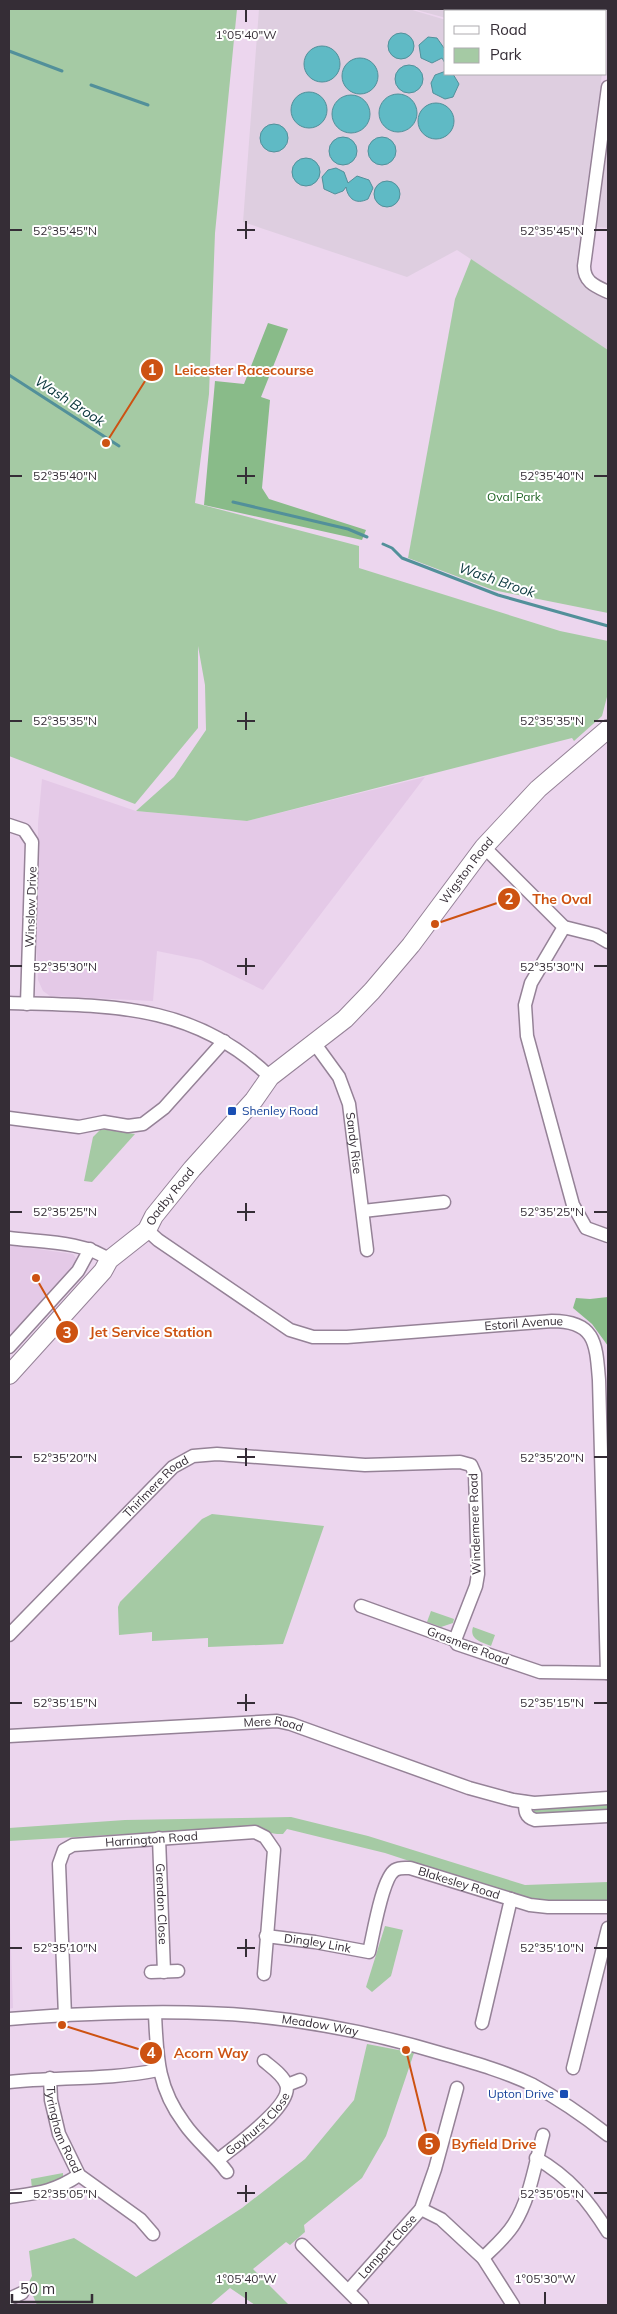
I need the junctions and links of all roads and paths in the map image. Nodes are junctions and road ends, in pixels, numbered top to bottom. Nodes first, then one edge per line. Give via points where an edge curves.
1 (608, 87) edge
2 (608, 292) edge
3 (608, 729) edge
4 (9, 826) edge
5 (484, 847) junction
6 (564, 927) junction
7 (608, 942) edge
8 (9, 1003) edge
9 (27, 1004) junction
10 (224, 1041) junction
11 (315, 1044) junction
12 (270, 1077) junction
13 (9, 1118) edge
14 (444, 1202) dead end
15 (363, 1211) junction
16 (146, 1230) junction
17 (608, 1236) edge
18 (9, 1238) edge
19 (90, 1249) junction
20 (367, 1250) dead end
21 (109, 1260) junction
22 (9, 1347) edge
23 (9, 1375) edge
24 (471, 1466) joint
25 (361, 1606) dead end
26 (9, 1636) edge
27 (455, 1640) junction
28 (608, 1673) edge
29 (9, 1736) edge
30 (608, 1798) edge
31 (524, 1802) junction
32 (608, 1816) edge
33 (159, 1838) junction
34 (511, 1899) junction
35 (608, 1906) edge
36 (608, 1928) edge
37 (266, 1936) junction
38 (369, 1952) joint
39 (178, 1971) dead end
40 (264, 1974) dead end
41 (155, 2014) junction
42 (65, 2016) junction
43 (9, 2019) edge
44 (482, 2023) dead end
45 (264, 2061) dead end
46 (573, 2068) dead end
47 (158, 2070) junction
48 (50, 2078) junction
49 (300, 2080) dead end
50 (9, 2082) edge
51 (287, 2085) junction
52 (457, 2088) dead end
53 (608, 2135) edge
54 (543, 2136) dead end
55 (536, 2158) junction
56 (218, 2160) junction
57 (227, 2172) dead end
58 (79, 2175) junction
59 (9, 2197) edge
60 (421, 2209) junction
61 (608, 2232) edge
62 (153, 2234) dead end
63 (302, 2245) dead end
64 (483, 2258) junction
65 (349, 2290) junction
66 (22, 2293) dead end
67 (9, 2299) edge
68 (362, 2305) edge
69 (513, 2305) edge

1 - 2 street via 584,266 587,280
3 - 5 main road, Wigston Road via 538,789
4 - 9 street, Winslow Drive via 24,830 32,842
5 - 6 street
5 - 11 main road, Wigston Road via 411,945 372,991
6 - 7 street via 596,935
6 - 17 street via 531,983 525,1004 527,1036 573,1205 586,1228
8 - 9 street
9 - 10 street via 132,1010 175,1018
10 - 12 street
10 - 13 street via 164,1108 143,1124 128,1126 104,1122 79,1128
11 - 12 main road, Oadby Road
11 - 15 street, Sandy Rise via 339,1077 350,1104
12 - 16 main road, Oadby Road via 254,1100 192,1169
14 - 15 street
15 - 20 street, Sandy Rise
16 - 21 main road, Oadby Road
16 - 28 street, Estoril Avenue via 290,1330 313,1337 552,1321 568,1321 588,1333 594,1342 598,1375
18 - 19 street
19 - 21 street
19 - 22 street via 78,1271
21 - 23 main road, Oadby Road via 103,1271
24 - 26 street, Thirlmere Road via 460,1462 365,1465 217,1454 193,1456 172,1467
24 - 27 street, Windermere Road via 475,1474 478,1574
25 - 27 street, Grasmere Road
27 - 28 street, Grasmere Road via 457,1644 540,1672
29 - 31 street, Mere Road via 285,1722 469,1788
30 - 31 street, Mere Road
31 - 32 street via 526,1814 534,1820
33 - 37 street, Harrington Road via 255,1832 265,1836 274,1850
33 - 39 street, Grendon Close via 157,1972
33 - 42 street, Harrington Road via 73,1845 64,1850 59,1864
34 - 35 street, Blakesley Road via 548,1907
34 - 38 street, Blakesley Road via 410,1868 395,1870 387,1881
34 - 44 street
36 - 46 street
37 - 38 street, Dingley Link
37 - 40 street, Harrington Road
41 - 42 street, Meadow Way
41 - 47 street
41 - 53 street, Meadow Way via 254,2016 352,2030 398,2041 464,2060 531,2085 558,2099
42 - 43 street, Meadow Way
45 - 51 street, Gayhurst Close
47 - 48 street
47 - 56 street via 169,2099 184,2124
48 - 50 street
48 - 58 street, Tyringham Road via 51,2100 59,2134
49 - 51 street
51 - 56 street, Gayhurst Close via 287,2092 274,2113
52 - 60 street, Lamport Close
54 - 55 street
55 - 61 street via 559,2172
55 - 64 street via 515,2223
56 - 57 street
58 - 59 street via 47,2192
58 - 62 street, Tyringham Road via 140,2219
60 - 64 street via 441,2219
60 - 65 street, Lamport Close
63 - 65 street
64 - 69 street
65 - 68 street
66 - 67 street

